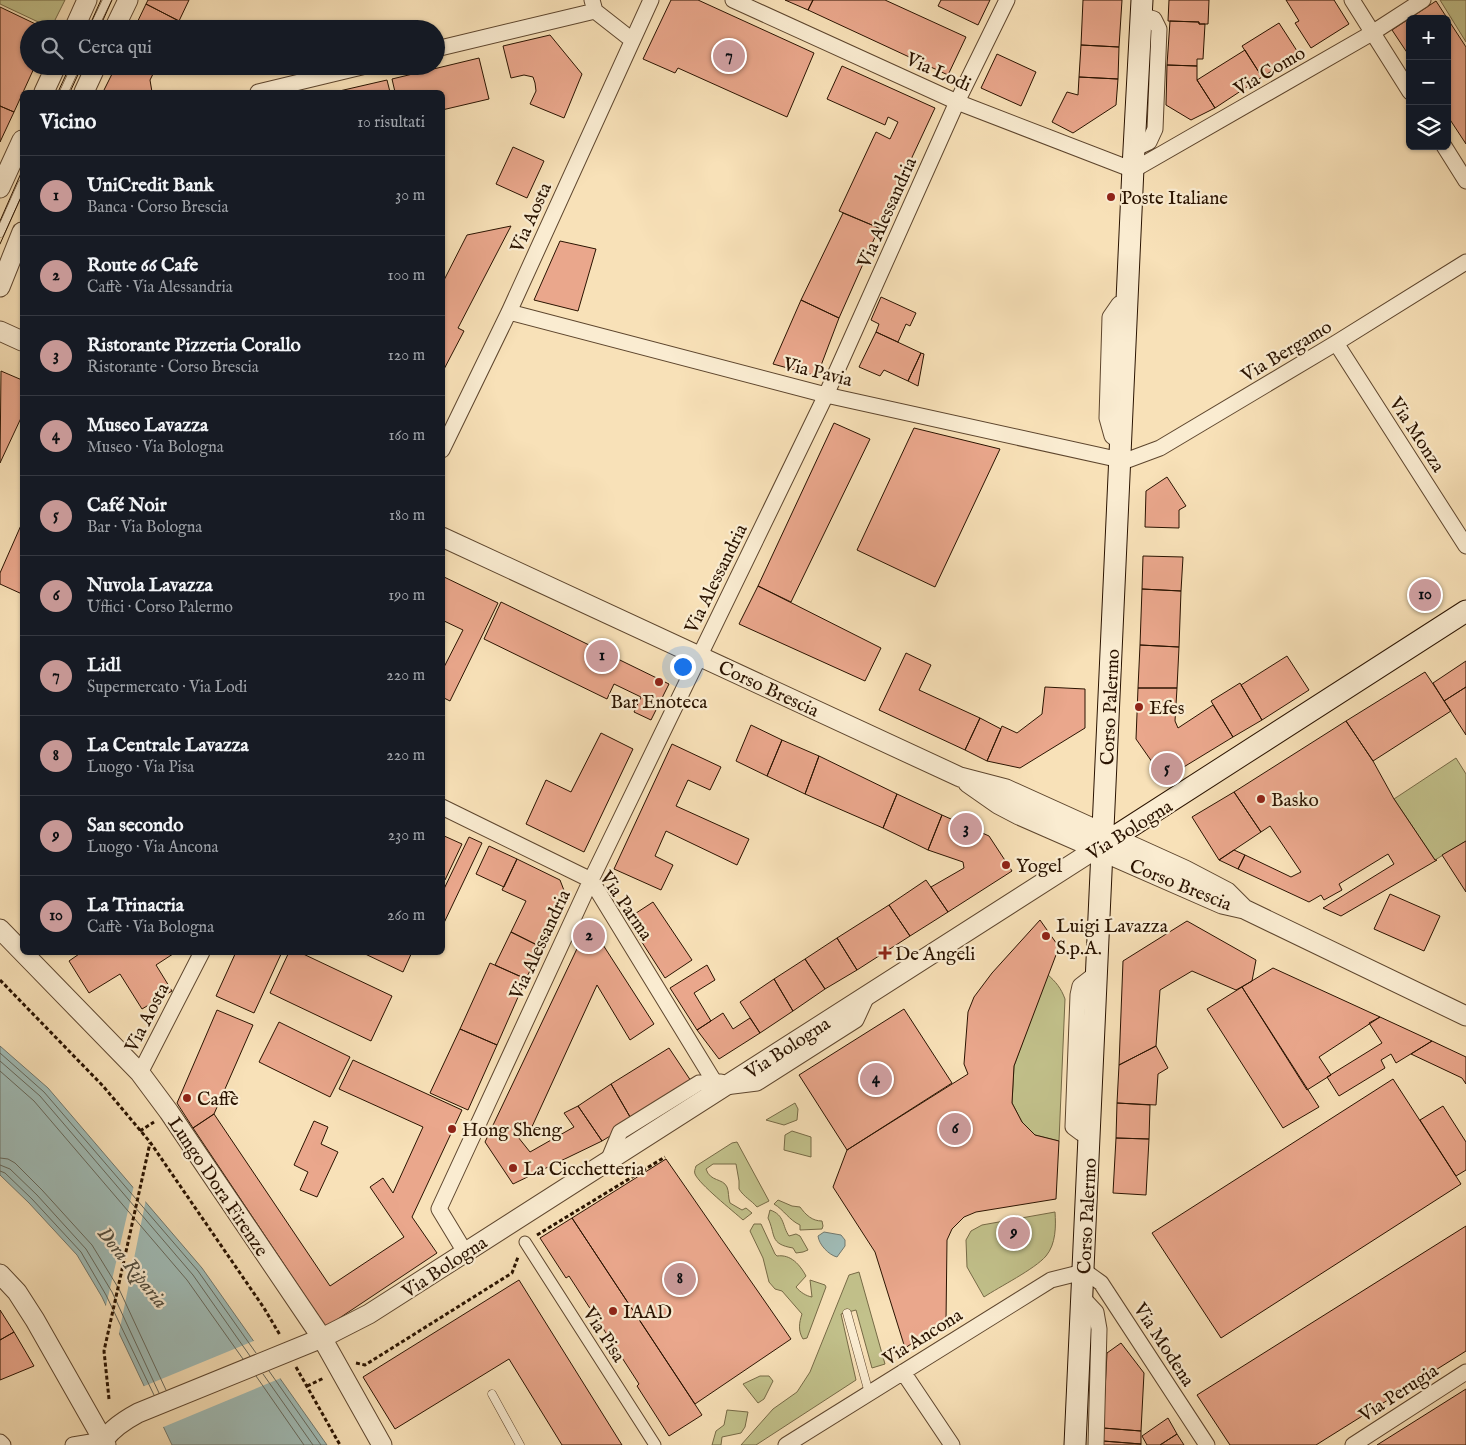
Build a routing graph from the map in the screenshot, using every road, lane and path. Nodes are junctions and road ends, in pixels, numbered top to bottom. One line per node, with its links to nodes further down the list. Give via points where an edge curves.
1 (87, 0): 11 (street)
2 (106, 0): 12 (lane)
3 (128, 0): 13 (street)
4 (651, 0): 15 (street, Via Aosta)
5 (733, 0): 26 (street, Via Lodi)
6 (1007, 0): 26 (street, Via Alessandria)
7 (1352, 0): 14 (street)
8 (1423, 0): 14 (street, Via Como)
9 (593, 5): 15 (street); 16 (street)
10 (1142, 8): 29 (main road, Corso Palermo)
11 (78, 20)
12 (97, 20)
13 (118, 20)
14 (1372, 33): 21 (street); 29 (street, Via Como, via 1137,168)
15 (632, 40): 37 (street, Via Aosta)
16 (445, 46)
17 (52, 75): 22 (street)
18 (72, 75): 23 (lane)
19 (92, 75): 24 (street)
20 (329, 75): 25 (street)
21 (1406, 86)
22 (45, 90)
23 (65, 90)
24 (85, 90)
25 (266, 90)
26 (957, 102): 29 (street, Via Lodi, via 1128,168); 41 (street, Via Alessandria)
27 (20, 144): 31 (street)
28 (1447, 150): 30 (street)
29 (1133, 158): 43 (main road, Corso Palermo)
30 (1466, 181)
31 (0, 188)
32 (20, 188): 33 (lane)
33 (0, 233)
34 (20, 237): 36 (street)
35 (1466, 262): 40 (street, Via Bergamo)
36 (0, 287)
37 (509, 312): 41 (street, Via Pavia); 42 (street, Via Aosta)
38 (0, 331): 39 (street)
39 (20, 340)
40 (1336, 343): 43 (street, Via Bergamo, via 1160,448 1125,461); 45 (street, Via Monza)
41 (826, 395): 43 (street, Via Pavia); 47 (street, Via Alessandria)
42 (445, 444)
43 (1121, 452): 49 (main road, Corso Palermo)
44 (445, 538): 47 (street, Corso Brescia)
45 (1466, 546)
46 (1466, 611): 49 (main road, Via Bologna)
47 (699, 655): 49 (street, Corso Brescia, via 960,776 1006,789); 50 (street, Via Alessandria)
48 (445, 808): 50 (street, Via Parma)
49 (1104, 843): 56 (street, Corso Brescia, via 1194,874 1226,892 1244,909); 58 (street, Via Bologna); 63 (main road, Corso Palermo)
50 (591, 880): 58 (street, Via Parma); 62 (street, Via Alessandria, via 439,1209)
51 (0, 929): 52 (street, Lungo Dora Firenze)
52 (20, 950)
53 (25, 955): 57 (street, Lungo Dora Firenze)
54 (200, 955): 57 (street, Via Aosta)
55 (0, 980): 59 (path, via 103,1086)
56 (1465, 1015)
57 (140, 1073): 68 (street, Lungo Dora Firenze)
58 (723, 1085): 62 (street, Via Bologna)
59 (150, 1142): 67 (path); 77 (path, via 104,1351)
60 (665, 1157): 61 (path)
61 (525, 1242): 69 (path, via 512,1273); 85 (street, Via Pisa)
62 (465, 1252): 68 (street, Via Bologna, via 369,1314)
63 (1083, 1272): 65 (main road, Corso Palermo); 71 (street, Via Ancona, via 1051,1280); 90 (street, Via Modena, via 1101,1283)
64 (0, 1274): 79 (street, via 17,1292 35,1320)
65 (1082, 1298): 88 (main road, Corso Palermo); 89 (street, Corso Palermo, via 1096,1312 1099,1329)
66 (847, 1313): 75 (lane)
67 (279, 1333)
68 (322, 1338): 79 (street, Via Bologna, via 125,1420); 83 (street, Lungo Dora Firenze)
69 (365, 1365)
70 (296, 1366): 74 (path)
71 (903, 1372): 75 (street, Via Ancona); 87 (street)
72 (1466, 1372): 91 (street, Via Perugia)
73 (328, 1376): 74 (path)
74 (307, 1386): 82 (path)
75 (869, 1393): 86 (street, Via Ancona)
76 (492, 1394): 84 (lane)
77 (109, 1399)
78 (0, 1442): 80 (street)
79 (103, 1443): 81 (street)
80 (3, 1445)
81 (73, 1445)
82 (340, 1445)
83 (382, 1445)
84 (520, 1445)
85 (655, 1445)
86 (786, 1445)
87 (952, 1445)
88 (1075, 1445)
89 (1096, 1445)
90 (1207, 1445)
91 (1353, 1445)

